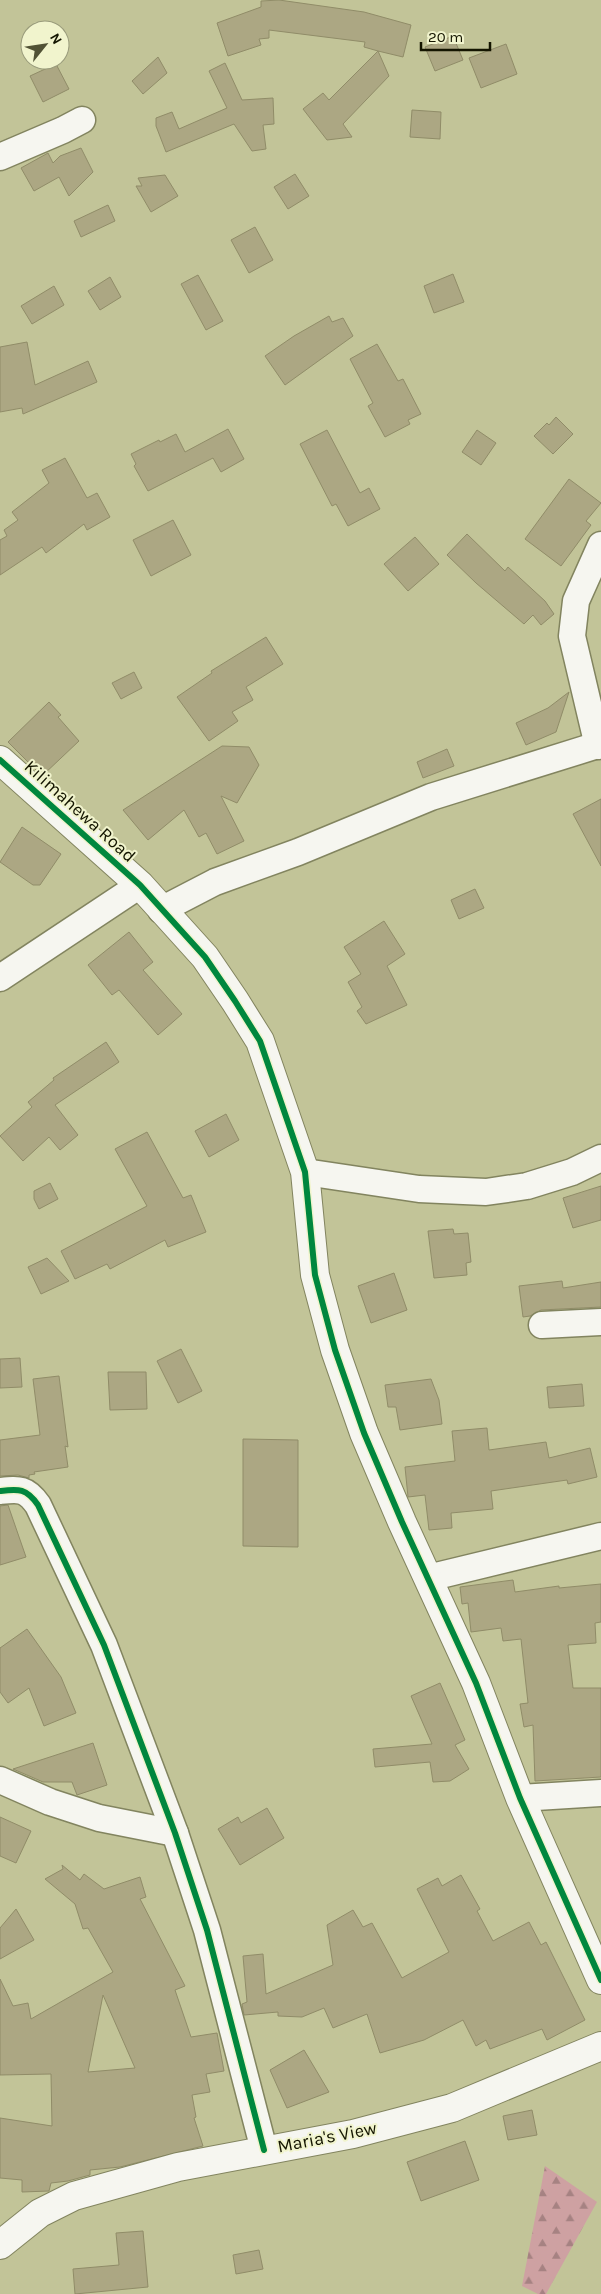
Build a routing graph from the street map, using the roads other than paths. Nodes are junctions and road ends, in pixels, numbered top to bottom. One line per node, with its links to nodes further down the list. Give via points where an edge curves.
1 (82, 120): 2 (street)
2 (0, 157)
3 (601, 545): 4 (street, via 576,601 572,636)
4 (600, 745): 7 (street, via 431,797 215,882)
5 (0, 760): 6 (street, Kilimahewa Road)
6 (140, 885): 7 (street, Kilimahewa Road); 8 (street)
7 (161, 910): 10 (street, Kilimahewa Road, via 205,957 260,1041)
8 (0, 978)
9 (601, 1158): 10 (street, via 572,1172 527,1186 486,1192 419,1189)
10 (305, 1172): 15 (street, Kilimahewa Road, via 315,1275 336,1350 364,1433)
11 (601, 1322): 12 (street)
12 (542, 1325)
13 (0, 1490): 19 (street, via 18,1489 30,1494 38,1505 104,1645)
14 (601, 1536): 15 (street)
15 (428, 1578): 18 (street, Kilimahewa Road, via 476,1683)
16 (0, 1780): 19 (street, via 50,1802 99,1818)
17 (601, 1794): 18 (street)
18 (520, 1798): 20 (street, Kilimahewa Road)
19 (175, 1833): 22 (street, via 207,1930)
20 (601, 1980)
21 (601, 2046): 22 (street, Maria's View, via 452,2108 354,2134)
22 (264, 2150): 23 (street, Maria's View, via 178,2167 74,2196 40,2213)
23 (0, 2245)

